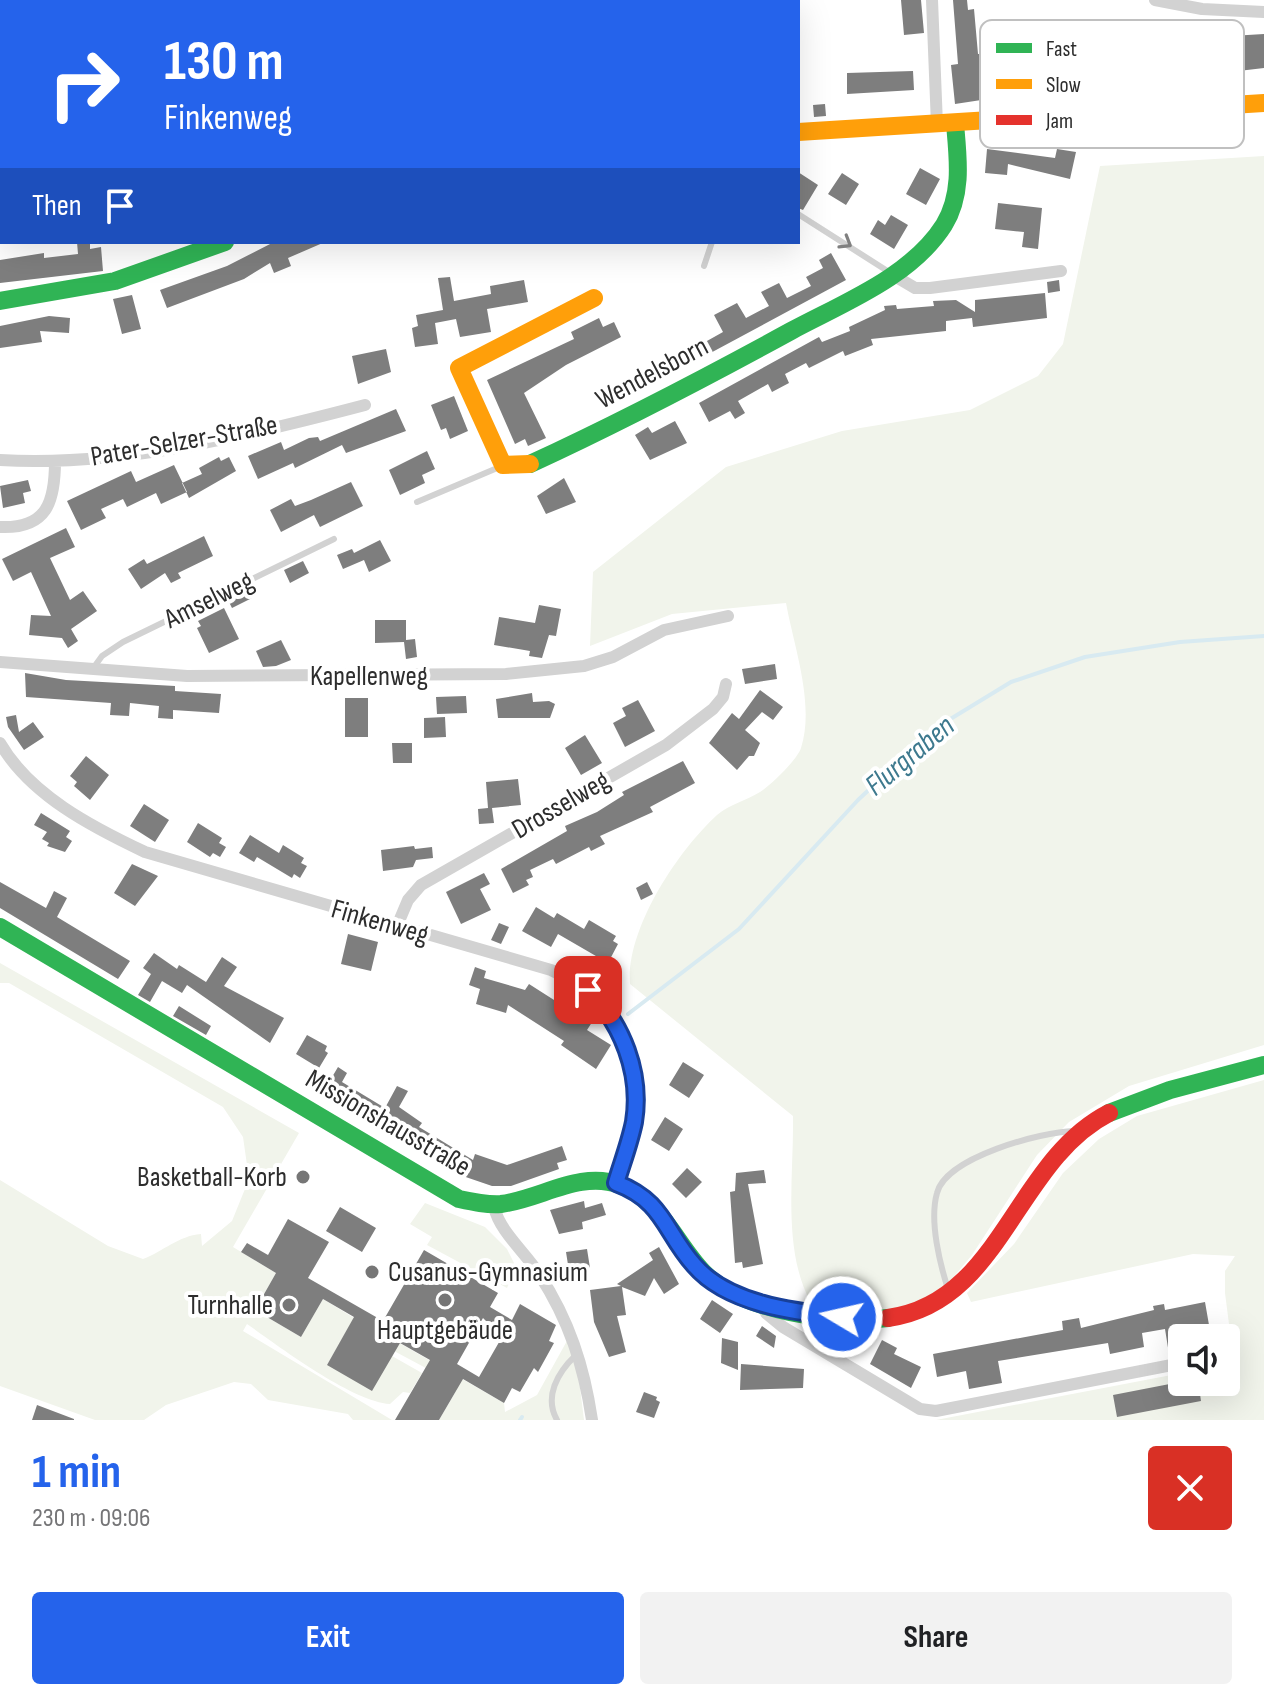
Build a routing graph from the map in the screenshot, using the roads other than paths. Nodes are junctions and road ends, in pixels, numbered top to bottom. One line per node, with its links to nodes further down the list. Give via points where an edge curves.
1 (932, 0): 7 (street)
2 (1155, 0): 3 (street)
3 (1264, 12)
4 (1264, 103): 5 (street)
5 (1244, 104)
6 (980, 122): 7 (street)
7 (946, 124): 8 (street); 14 (street, Wendelsborn, via 959,168 953,210 925,250)
8 (800, 132)
9 (800, 215): 14 (lane, one-way to 14)
10 (220, 244): 16 (street, via 116,283)
11 (711, 244): 12 (lane)
12 (704, 266)
13 (1061, 271): 14 (street, via 930,288 915,288)
14 (893, 275): 20 (street, Wendelsborn, via 645,411 524,467)
15 (594, 298): 20 (street, via 459,368)
16 (0, 301)
17 (365, 405): 19 (street, Pater-Selzer-Straße, via 179,447)
18 (0, 460): 19 (street, Pater-Selzer-Straße)
19 (55, 461): 22 (street, via 52,499 44,512 24,526)
20 (503, 465): 21 (lane)
21 (417, 502)
22 (0, 527)
23 (334, 539): 26 (lane, Amselweg, via 123,642)
24 (728, 616): 26 (street, Kapellenweg, via 664,630 584,666 547,671 308,677)
25 (0, 662): 26 (street, Kapellenweg)
26 (92, 670)
27 (726, 684): 29 (street, Drosselweg, via 713,709 666,745 421,885)
28 (0, 743): 29 (street, Finkenweg, via 54,799 145,852)
29 (397, 926): 33 (street, Finkenweg, via 551,970 588,990 605,1007 621,1032 635,1092 634,1121)
30 (0, 927): 34 (street, Missionshausstraße, via 459,1199)
31 (1264, 1065): 32 (street, via 1127,1105)
32 (1082, 1131): 35 (street, via 1054,1157); 35 (lane, via 1004,1147 949,1174 937,1192 936,1224)
33 (616, 1183): 34 (street, Missionshausstraße, via 587,1182); 36 (street, via 659,1210 706,1277)
34 (494, 1207): 37 (street, via 500,1224 547,1288)
35 (950, 1295): 36 (street, via 896,1317 859,1319)
36 (762, 1302): 38 (street, via 766,1313 783,1327 920,1409 936,1411)
37 (579, 1353): 39 (lane, via 552,1390 550,1408); 40 (street)
38 (1168, 1366)
39 (557, 1420)
40 (592, 1420)

